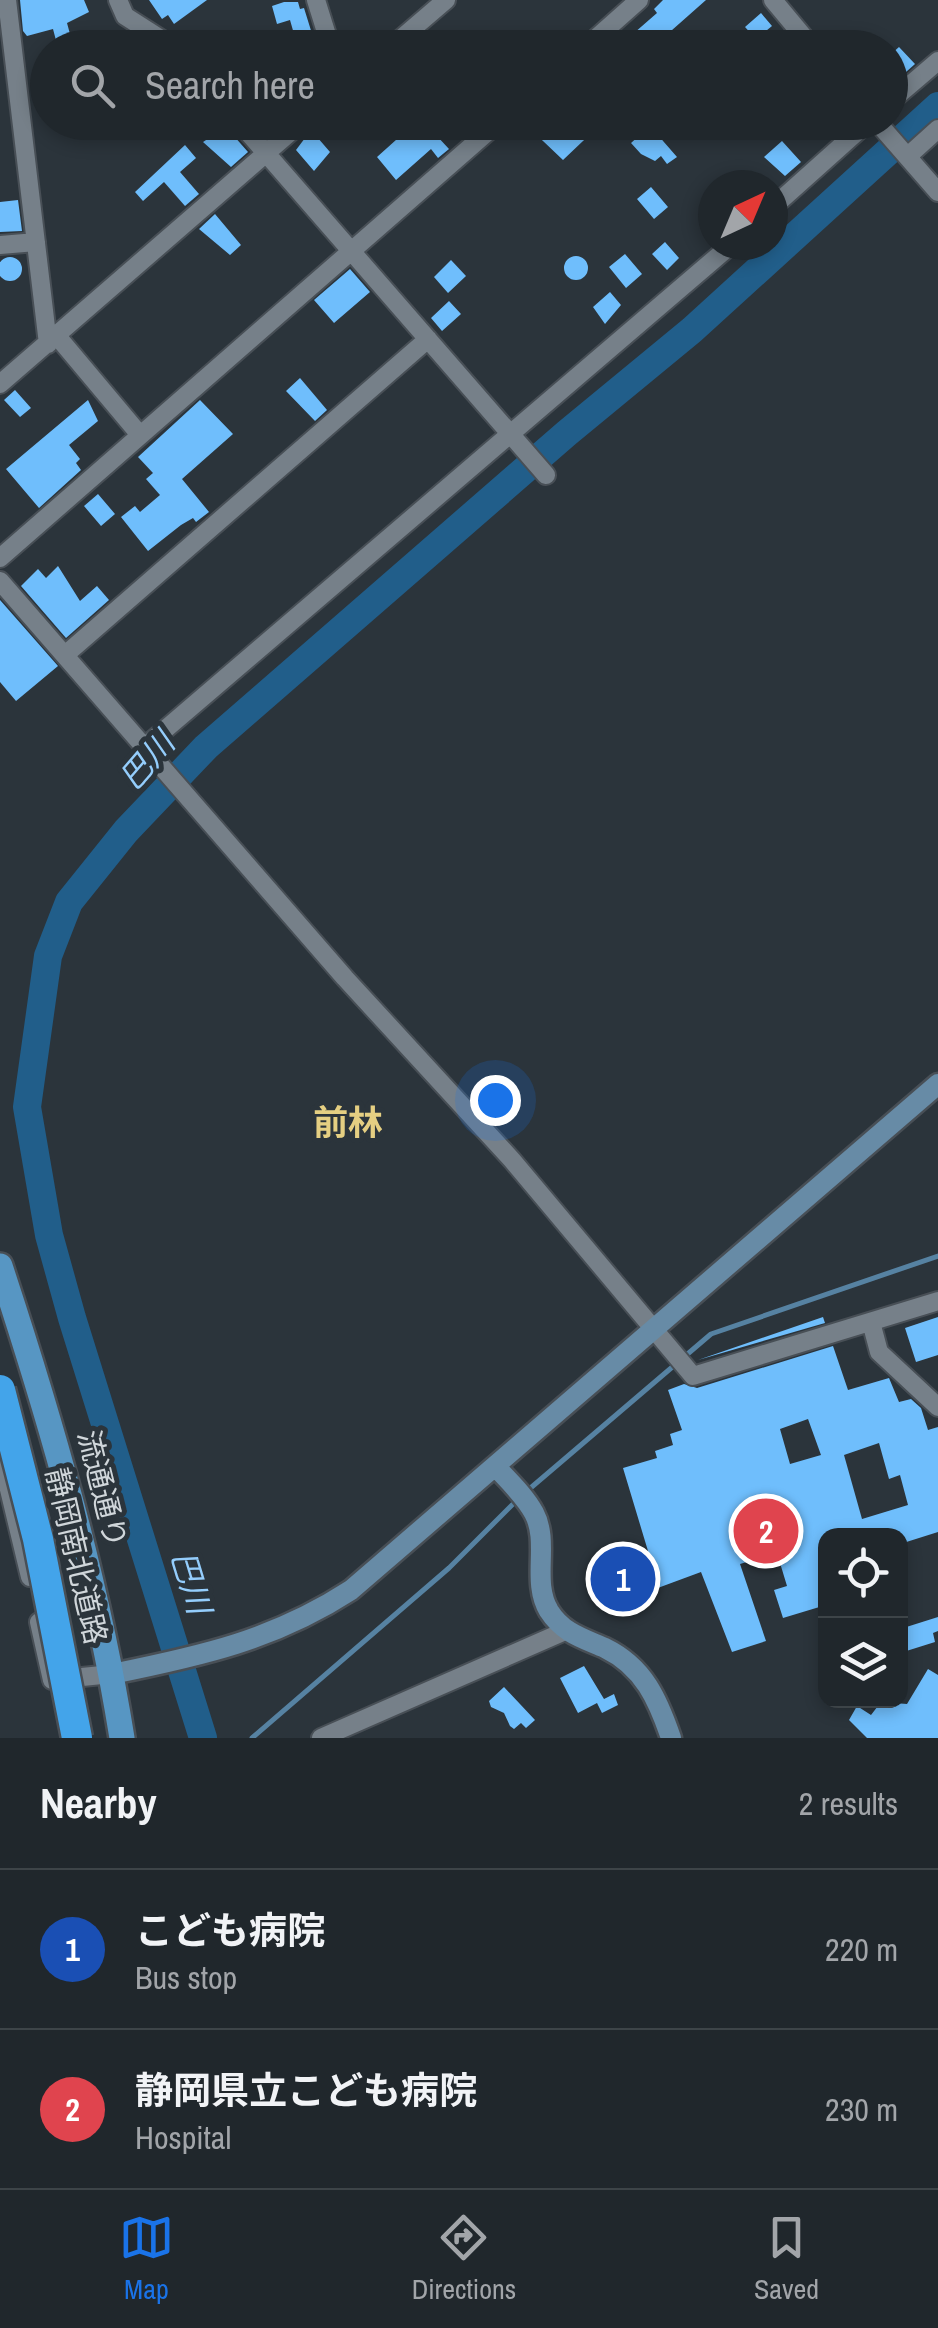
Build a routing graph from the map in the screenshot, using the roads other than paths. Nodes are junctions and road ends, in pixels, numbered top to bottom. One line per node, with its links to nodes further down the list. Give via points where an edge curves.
1 (7, 0): 24 (street)
2 (118, 0): 7 (street, via 124,16)
3 (316, 0): 8 (street)
4 (446, 0): 9 (street)
5 (639, 0): 10 (street)
6 (773, 0): 11 (street)
7 (146, 30)
8 (325, 30)
9 (411, 30)
10 (605, 30)
11 (798, 30)
12 (938, 61): 13 (street)
13 (908, 87)
14 (938, 130): 21 (street)
15 (254, 140): 20 (street)
16 (281, 140): 20 (street)
17 (480, 140): 26 (street)
18 (848, 140): 23 (street)
19 (893, 140): 21 (street)
20 (265, 154): 26 (street); 29 (street)
21 (908, 156): 22 (street)
22 (938, 192)
23 (788, 194)
24 (36, 242): 25 (street); 29 (street)
25 (0, 245)
26 (352, 252): 28 (street); 32 (street)
27 (714, 260): 31 (street)
28 (428, 339): 31 (street); 36 (street)
29 (52, 340): 30 (street); 32 (street)
30 (0, 384)
31 (511, 434): 33 (street); 37 (street)
32 (140, 435): 34 (street)
33 (546, 475)
34 (0, 558)
35 (0, 581): 36 (street)
36 (65, 655): 37 (street)
37 (147, 745): 42 (street, via 345,978 512,1160)
38 (938, 1084): 42 (street)
39 (1, 1274): 46 (main road, 流通通り)
40 (938, 1301): 41 (street)
41 (871, 1322): 42 (street, via 693,1376); 44 (street, via 879,1352)
42 (650, 1330): 48 (street)
43 (0, 1390): 52 (highway, 静岡南北道路, bridge)
44 (938, 1407)
45 (0, 1421): 51 (highway, 静岡南北道路)
46 (60, 1450): 47 (street); 50 (main road, 流通通り)
47 (1, 1456): 50 (street, via 52,1680)
48 (494, 1466): 49 (street, via 534,1512 540,1587); 50 (street, via 352,1590 306,1620 209,1654)
49 (565, 1631): 55 (street); 56 (street, via 634,1668 651,1687)
50 (124, 1671): 53 (main road); 54 (main road)
51 (68, 1738)
52 (78, 1738)
53 (112, 1738)
54 (122, 1738)
55 (321, 1738)
56 (671, 1738)

